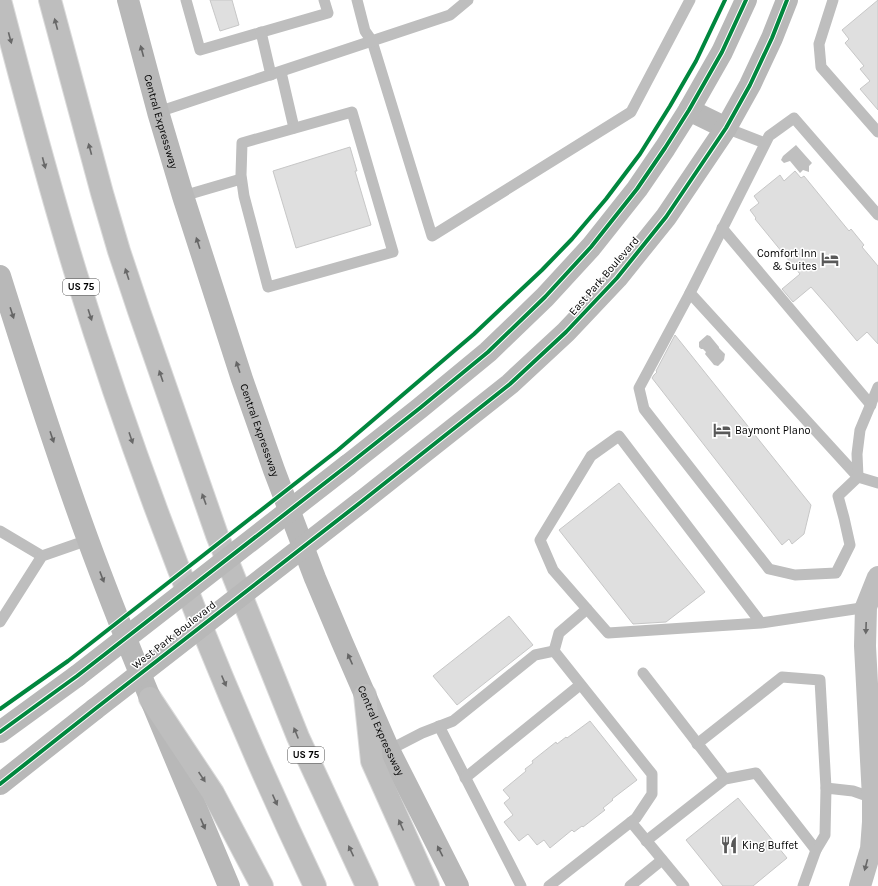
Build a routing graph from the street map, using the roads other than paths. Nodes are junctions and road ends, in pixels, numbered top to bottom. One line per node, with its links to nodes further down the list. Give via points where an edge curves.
1 (0, 0): 60 (main road, US 75, one-way to 60, via 58,212 137,454 211,652)
2 (50, 0): 61 (main road, US 75, one-way to 2, via 298,737 212,521 119,251)
3 (128, 0): 16 (main road, Central Expressway, one-way to 3)
4 (186, 0): 12 (lane, via 200,50)
5 (324, 0): 12 (lane, via 328,13)
6 (357, 0): 13 (lane, via 366,31)
7 (468, 0): 13 (lane, via 450,15)
8 (690, 0): 13 (lane, via 631,112 432,236)
9 (746, 0): 15 (main road, via 722,52)
10 (787, 0): 18 (main road, East Park Boulevard, via 750,85)
11 (833, 0): 19 (lane, via 819,44 821,67)
12 (262, 32): 14 (lane)
13 (372, 41): 14 (lane)
14 (276, 73): 16 (lane); 17 (lane)
15 (689, 110): 18 (main road); 46 (main road, bridge, via 637,189 591,247 545,297 488,352 348,465)
16 (158, 112): 22 (main road, Central Expressway)
17 (294, 128): 21 (lane, via 242,143); 21 (lane, via 352,112 393,252 268,287)
18 (726, 128): 20 (lane); 31 (main road, East Park Boulevard, via 666,217 617,278 566,332 510,384)
19 (878, 132)
20 (765, 143): 23 (lane, via 769,136 794,118); 24 (lane)
21 (241, 179): 22 (lane)
22 (182, 196): 43 (main road, Central Expressway, one-way to 22, via 315,578 274,470)
23 (878, 215)
24 (722, 228): 26 (lane); 28 (lane)
25 (0, 276): 33 (main road, one-way to 33)
26 (690, 293): 29 (lane); 29 (lane, via 639,388 644,409 769,569 795,575 836,573 850,545 838,496)
27 (878, 387): 28 (lane)
28 (871, 405): 29 (lane, via 860,430)
29 (858, 476): 30 (lane)
30 (878, 483)
31 (361, 502): 51 (main road, West Park Boulevard, bridge)
32 (0, 531): 34 (lane)
33 (88, 540): 34 (lane); 44 (main road, one-way to 44)
34 (42, 556): 38 (lane)
35 (878, 578): 36 (main road)
36 (872, 607): 39 (lane); 53 (main road, one-way to 53, via 865,646)
37 (587, 609): 39 (lane, via 608,633); 39 (lane, via 553,570 540,540 591,456 619,436); 40 (lane, via 559,633)
38 (0, 622)
39 (761, 623)
40 (554, 651): 42 (lane); 45 (lane, via 535,655 453,721)
41 (643, 674): 47 (lane)
42 (580, 684): 49 (lane); 54 (lane, via 652,774 652,794)
43 (365, 695): 48 (main road, Central Expressway); 62 (main road, one-way to 43, via 372,761)
44 (150, 698): 58 (main road, one-way to 58); 59 (main road, one-way to 59, via 213,793)
45 (438, 726): 48 (lane); 49 (lane)
46 (0, 732)
47 (697, 744): 50 (lane); 52 (lane, via 782,677 820,680)
48 (390, 750): 63 (main road, Central Expressway, one-way to 48)
49 (465, 778): 64 (lane)
50 (725, 779): 55 (lane); 56 (lane, via 756,773)
51 (0, 784)
52 (826, 788): 53 (lane, via 853,791); 56 (lane, via 825,835)
53 (874, 798): 69 (main road, one-way to 69, via 871,849)
54 (631, 822): 55 (lane); 65 (lane)
55 (646, 841): 57 (lane)
56 (816, 850): 68 (lane)
57 (662, 860): 66 (lane); 67 (lane)
58 (229, 886)
59 (262, 886)
60 (314, 886)
61 (367, 886)
62 (428, 886)
63 (458, 886)
64 (521, 886)
65 (549, 886)
66 (630, 886)
67 (684, 886)
68 (803, 886)
69 (860, 886)

